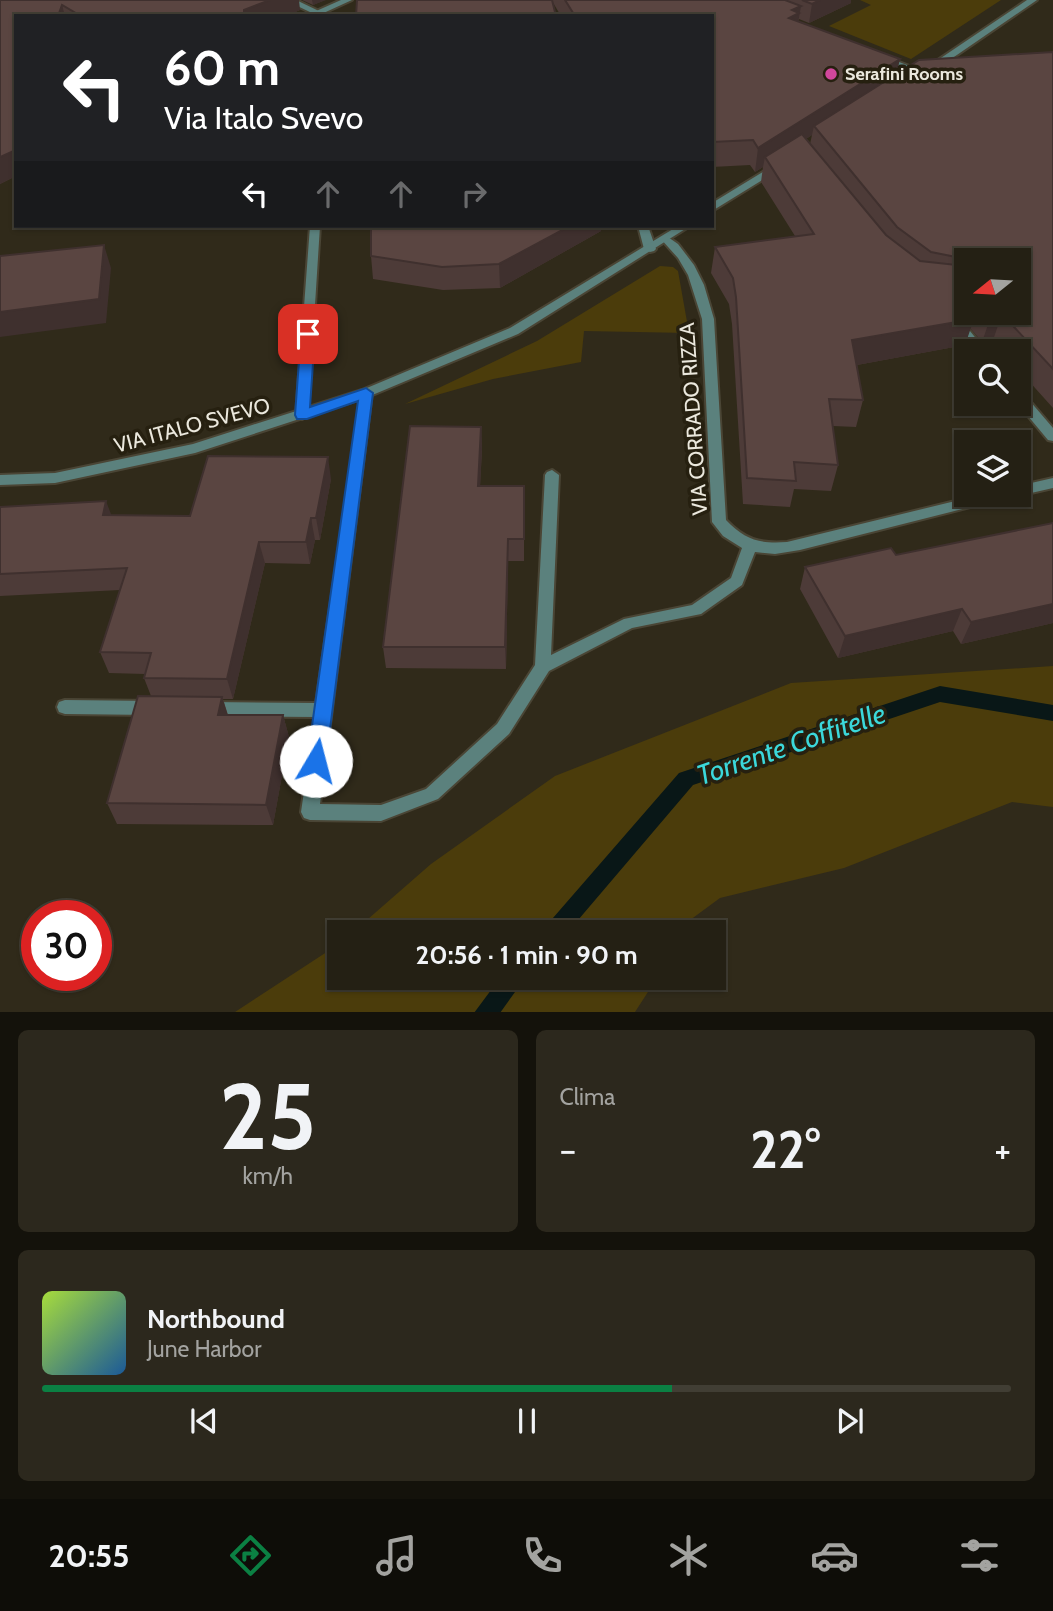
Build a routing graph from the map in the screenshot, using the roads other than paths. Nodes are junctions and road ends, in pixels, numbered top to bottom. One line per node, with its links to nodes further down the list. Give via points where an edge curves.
1 (289, 0): 4 (street)
2 (348, 0): 4 (street)
3 (1032, 0): 6 (street)
4 (313, 14)
5 (873, 54): 6 (street)
6 (922, 74): 7 (street)
7 (911, 81)
8 (789, 159): 9 (street)
9 (714, 207)
10 (315, 228): 17 (street)
11 (644, 228): 14 (street)
12 (682, 228): 13 (street, VIA ITALO SVEVO)
13 (665, 238): 14 (street, VIA ITALO SVEVO); 24 (street, VIA CORRADO RIZZA, via 692,267 708,318 719,522 736,541)
14 (650, 248): 15 (street, VIA ITALO SVEVO, via 514,331)
15 (366, 393): 17 (street, VIA ITALO SVEVO); 27 (street)
16 (1031, 411): 18 (street)
17 (302, 415): 20 (street, VIA ITALO SVEVO, via 195,448 55,478)
18 (1053, 437)
19 (552, 475): 25 (street)
20 (0, 480)
21 (1053, 483): 22 (street)
22 (1031, 488)
23 (954, 507): 24 (street, VIA CORRADO RIZZA, via 800,545 771,550)
24 (751, 545): 25 (street, via 737,581 696,610 629,623)
25 (543, 666): 27 (street, via 503,729 432,794 381,813 310,812)
26 (65, 708): 27 (street)
27 (323, 710)

